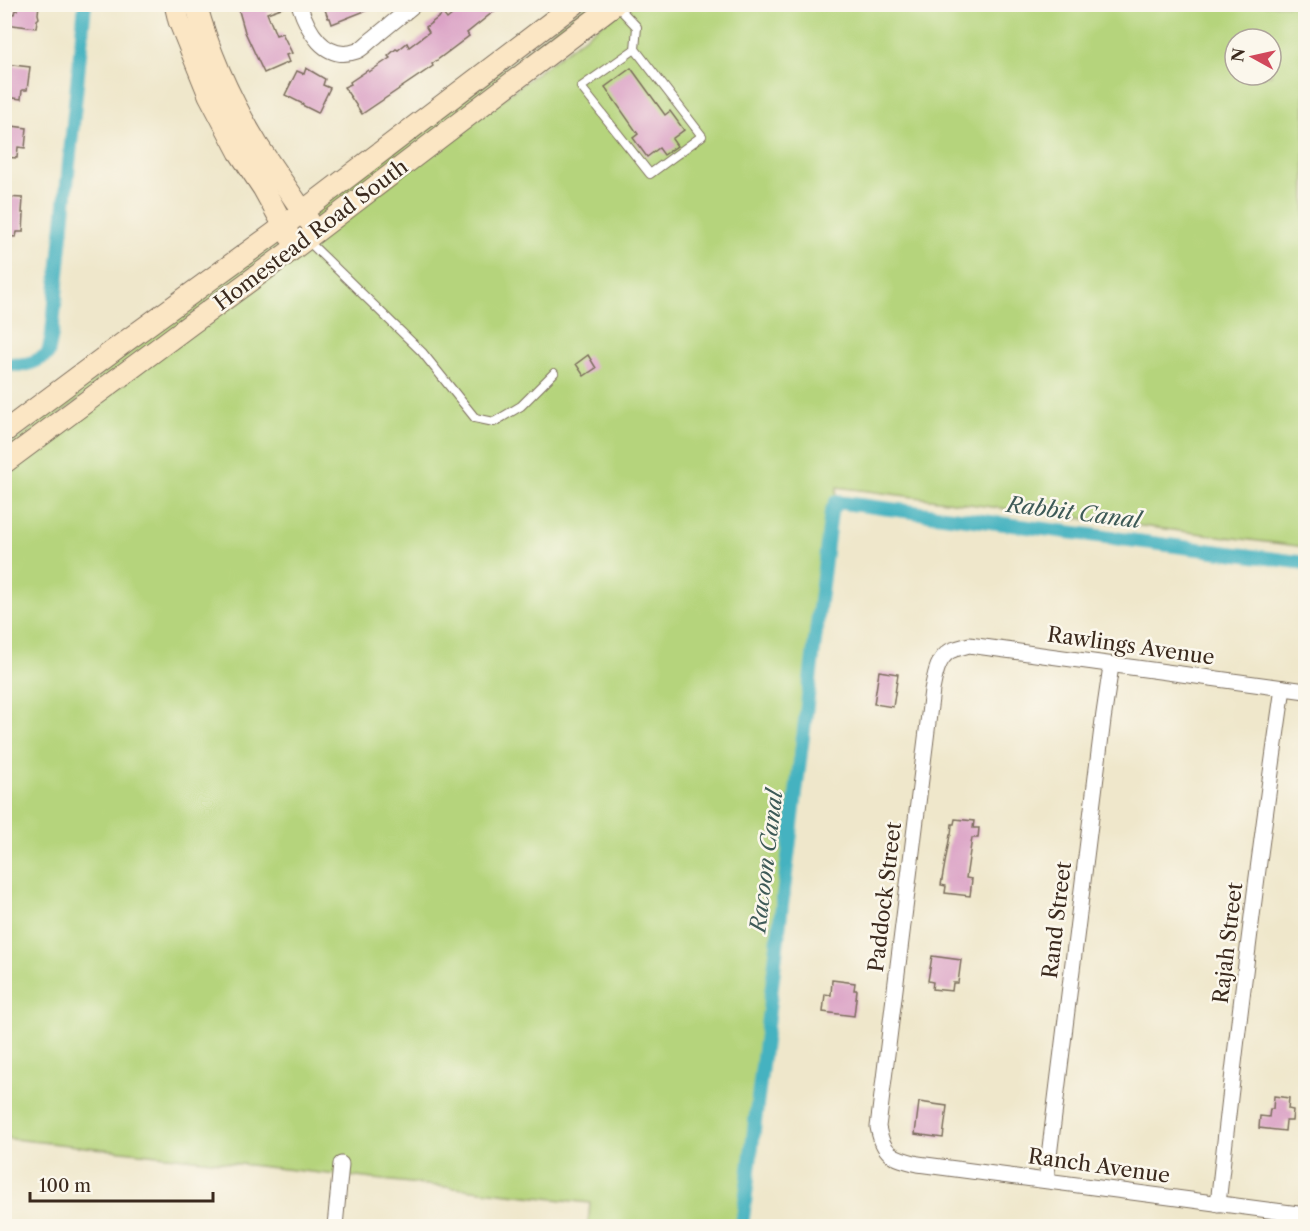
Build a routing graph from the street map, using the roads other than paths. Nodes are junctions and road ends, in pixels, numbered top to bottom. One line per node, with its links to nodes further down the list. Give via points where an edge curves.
1 (175, 4): 9 (main road, via 209,95)
2 (196, 4): 8 (main road, via 236,106)
3 (299, 4): 4 (street, via 313,37 342,54 358,51)
4 (415, 4)
5 (575, 4): 8 (main road, Homestead Road South)
6 (616, 4): 7 (lane, via 637,27); 10 (main road, Homestead Road South)
7 (635, 49): 7 (lane, via 702,136 650,174 581,87)
8 (302, 212): 9 (main road, Homestead Road South); 10 (main road)
9 (284, 225): 10 (main road); 12 (main road, Homestead Road South)
10 (306, 239): 11 (lane, via 422,352 475,418 494,422 521,406); 13 (main road, Homestead Road South)
11 (554, 373)
12 (4, 432)
13 (4, 463)
14 (951, 650): 15 (street, Rawlings Avenue, via 969,645); 18 (street, Paddock Street, via 941,659 936,673 916,819 878,1127 880,1141)
15 (1111, 666): 16 (street, Rawlings Avenue); 20 (street, Rand Street)
16 (1283, 688): 17 (street, Rawlings Avenue); 21 (street, Rajah Street)
17 (1305, 691)
18 (888, 1152): 20 (street, Ranch Avenue, via 918,1164)
19 (341, 1164): 23 (street)
20 (1046, 1180): 21 (street, Ranch Avenue)
21 (1218, 1204): 22 (street, Ranch Avenue)
22 (1305, 1215)
23 (335, 1227)

